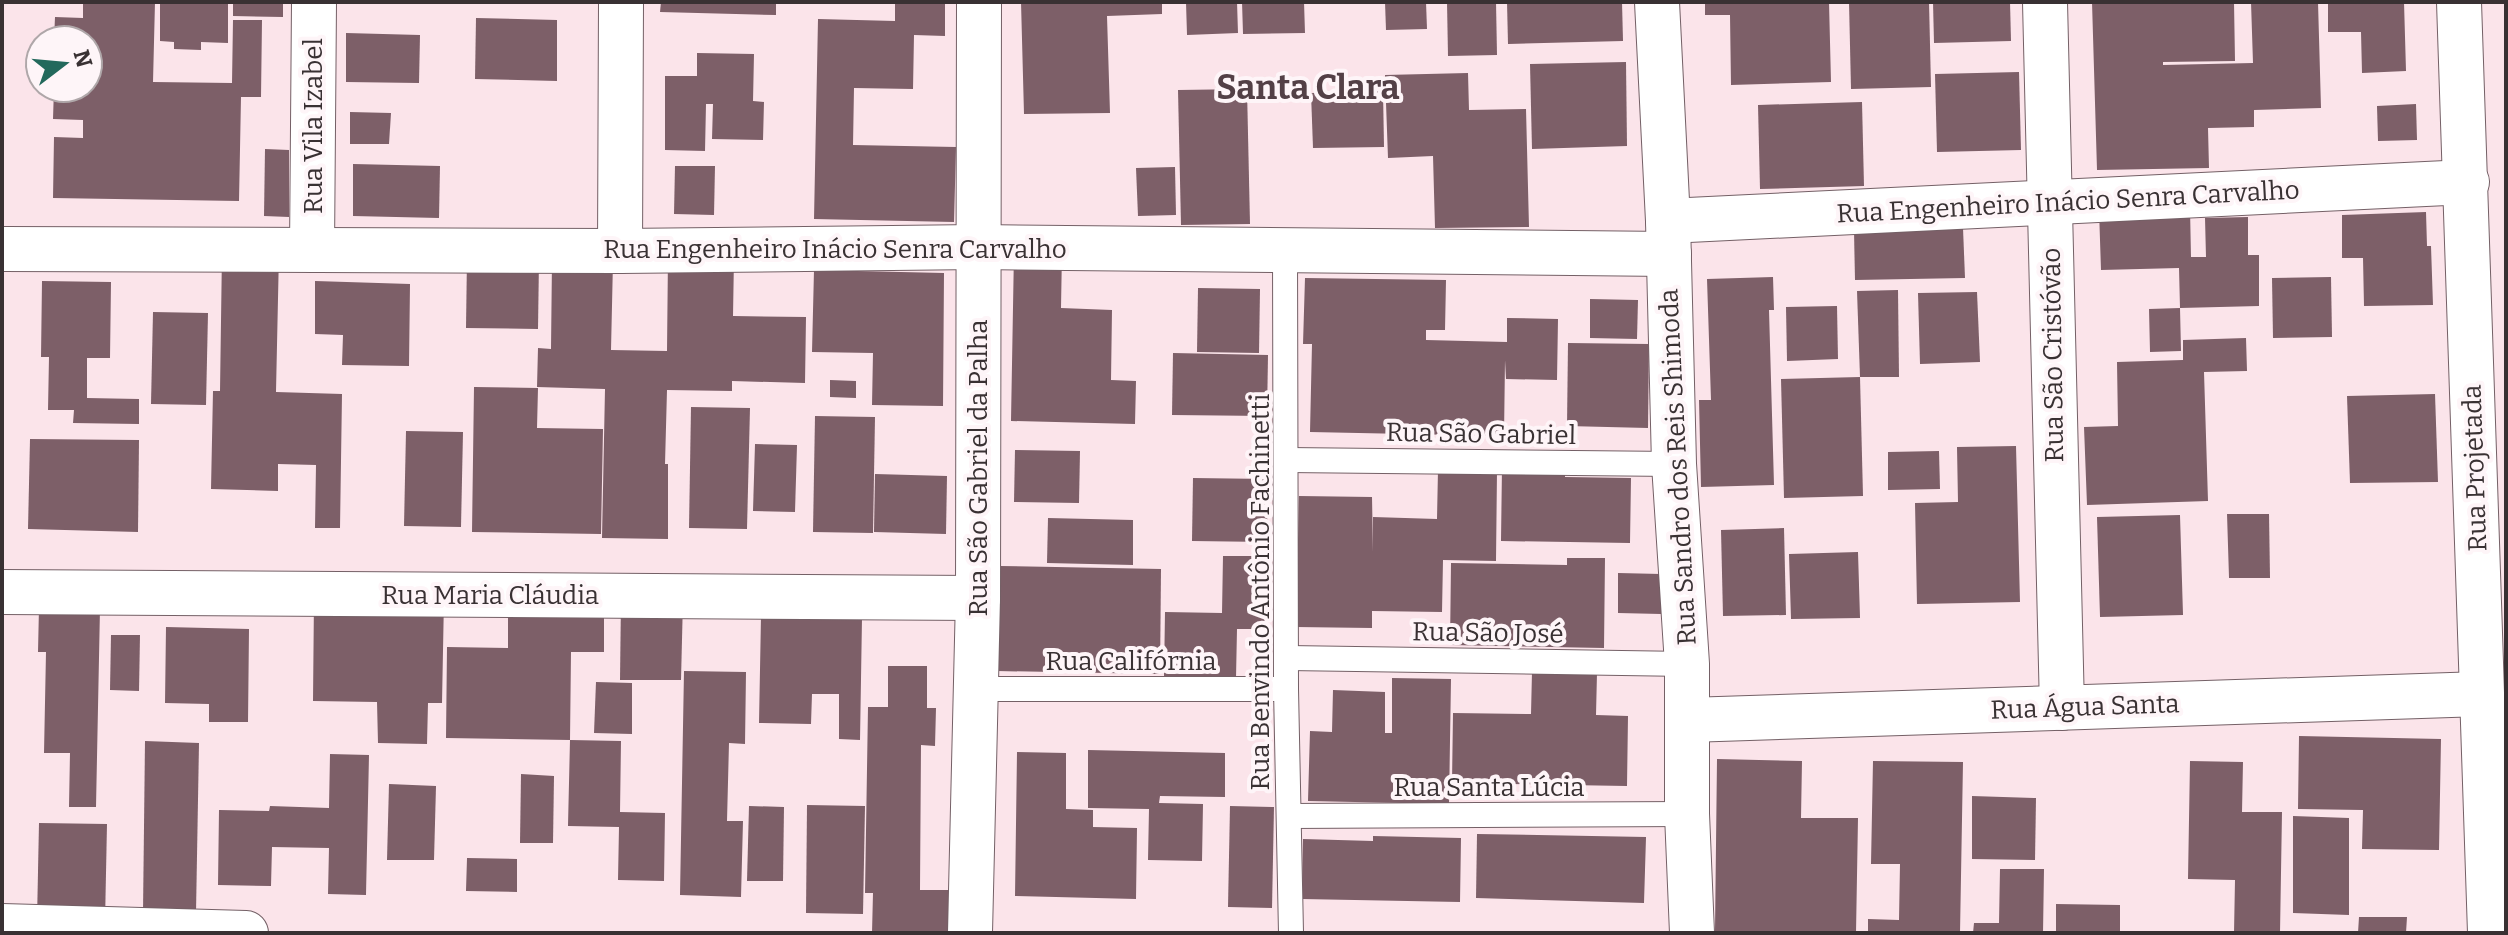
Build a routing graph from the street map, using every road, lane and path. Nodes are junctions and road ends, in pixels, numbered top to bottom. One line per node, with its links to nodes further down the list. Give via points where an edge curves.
1 (314, 2): 12 (street, Rua Vila Izabel)
2 (621, 2): 14 (street)
3 (979, 2): 10 (street, Rua São Gabriel da Palha)
4 (1657, 2): 9 (street, Rua Sandro dos Reis Shimoda)
5 (2045, 2): 8 (street, Rua São Cristóvão)
6 (2459, 2): 7 (street, Rua Projetada)
7 (2467, 182): 8 (street, Rua Engenheiro Inácio Senra Carvalho); 23 (street, Rua Projetada)
8 (2050, 202): 9 (street, Rua Engenheiro Inácio Senra Carvalho); 24 (street, Rua São Cristóvão)
9 (1668, 237): 13 (street, Rua Engenheiro Inácio Senra Carvalho); 16 (street, Rua Sandro dos Reis Shimoda)
10 (978, 247): 13 (street, Rua Engenheiro Inácio Senra Carvalho); 14 (street, Rua Engenheiro Inácio Senra Carvalho); 18 (street, Rua São Gabriel da Palha)
11 (2, 249): 12 (street, Rua Engenheiro Inácio Senra Carvalho)
12 (312, 250): 14 (street, Rua Engenheiro Inácio Senra Carvalho)
13 (1285, 250): 15 (lane, Rua Benvindo Antônio Fachinetti)
14 (620, 251)
15 (1287, 460): 16 (lane, Rua São Gabriel); 19 (lane, Rua Benvindo Antônio Fachinetti)
16 (1674, 464): 20 (street, Rua Sandro dos Reis Shimoda)
17 (2, 592): 18 (street, Rua Maria Cláudia)
18 (978, 598): 21 (street, Rua São Gabriel da Palha)
19 (1288, 658): 20 (lane, Rua São José); 22 (lane, Rua Benvindo Antônio Fachinetti)
20 (1687, 664): 25 (street, Rua Sandro dos Reis Shimoda)
21 (977, 689): 22 (lane, Rua Califórnia); 30 (street, Rua São Gabriel da Palha)
22 (1286, 689): 27 (lane, Rua Benvindo Antônio Fachinetti)
23 (2481, 694): 24 (street, Rua Água Santa); 33 (street, Rua Projetada)
24 (2062, 708): 25 (street, Rua Água Santa)
25 (1688, 720): 26 (street, Rua Sandro dos Reis Shimoda)
26 (1687, 814): 27 (lane, Rua Santa Lúcia); 32 (street, Rua Sandro dos Reis Shimoda)
27 (1290, 816): 31 (lane, Rua Benvindo Antônio Fachinetti)
28 (2, 926): 29 (street)
29 (246, 933)
30 (970, 933)
31 (1291, 933)
32 (1692, 933)
33 (2490, 933)

